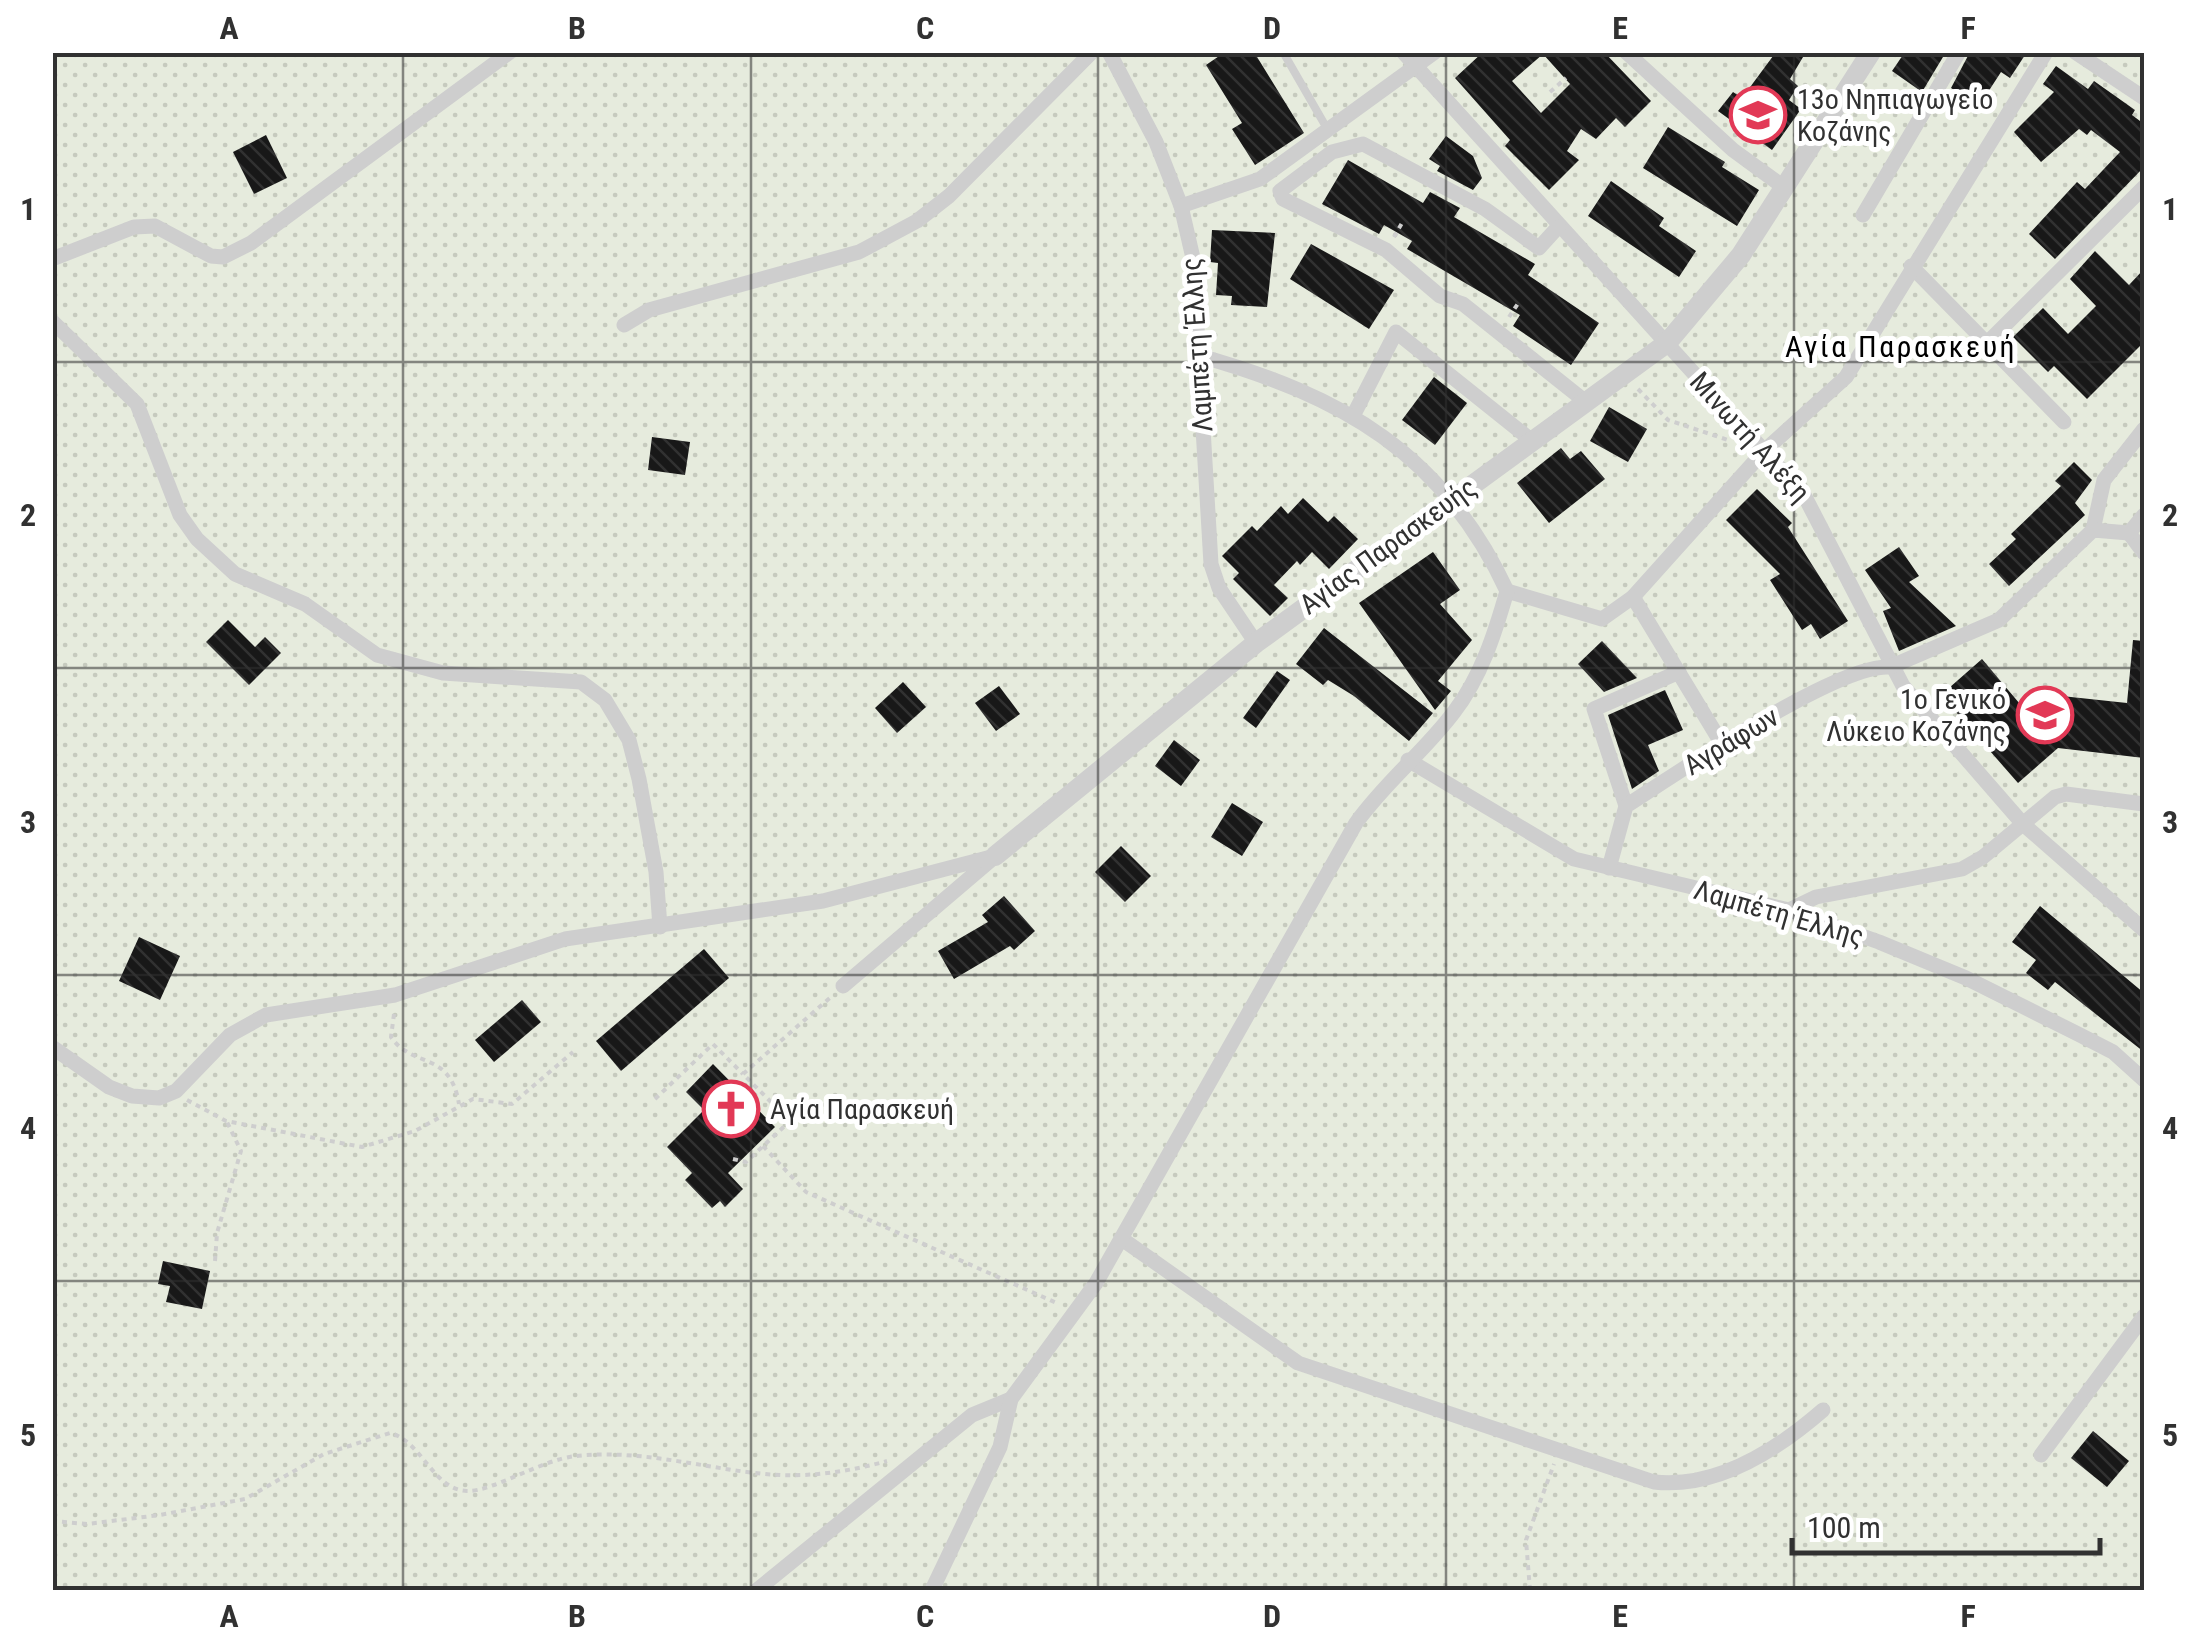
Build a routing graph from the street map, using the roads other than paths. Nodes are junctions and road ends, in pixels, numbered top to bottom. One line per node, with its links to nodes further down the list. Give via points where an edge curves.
1 (510, 52): 20 (street, via 251,243 222,257 155,226 118,232)
2 (1092, 52): 23 (street, via 917,221 858,252 649,310)
3 (1109, 52): 17 (street, Λαμπέτη Έλλης)
4 (1283, 52): 14 (lane)
5 (1403, 52): 12 (street, Μινωτή Αλέξη)
6 (1435, 52): 12 (street)
7 (1626, 52): 16 (street)
8 (1872, 52): 16 (street, Αγίας Παρασκευής)
9 (1959, 52): 18 (street)
10 (2046, 52): 21 (street)
11 (2075, 52): 13 (street)
12 (1415, 67): 14 (street); 19 (street, Μινωτή Αλέξη)
13 (2144, 98)
14 (1329, 132): 17 (street, via 1260,179)
15 (2144, 187): 25 (street)
16 (1785, 188): 24 (street, Αγίας Παρασκευής)
17 (1181, 206): 26 (street, Λαμπέτη Έλλης, via 1193,258)
18 (1862, 216)
19 (1558, 227): 24 (street, Μινωτή Αλέξη); 27 (street, via 1539,248 1485,209 1363,144 1332,152 1280,191 1386,250)
20 (52, 259)
21 (1911, 266): 25 (street); 32 (street, via 1846,377)
22 (52, 322): 51 (street, via 137,404 180,515 235,574 305,604 377,656 443,673 581,682 605,700 629,740 639,779)
23 (624, 325)
24 (1667, 343): 27 (street, Αγίας Παρασκευής); 32 (street, Μινωτή Αλέξη)
25 (1986, 344): 29 (street)
26 (1200, 356): 28 (street, via 1250,370); 40 (street, Λαμπέτη Έλλης, via 1211,564 1232,612)
27 (1586, 402): 31 (street, Αγίας Παρασκευής)
28 (1353, 416): 31 (street, via 1396,332); 33 (street, via 1402,448)
29 (2064, 422)
30 (2144, 429): 35 (street, via 2104,480)
31 (1532, 440): 33 (street, Αγίας Παρασκευής)
32 (1764, 452): 39 (street); 41 (street, Μινωτή Αλέξη, via 1817,512)
33 (1450, 502): 38 (street); 40 (street, Αγίας Παρασκευής)
34 (2144, 514): 36 (street)
35 (2092, 530): 36 (street); 41 (street, Αγράφων, via 1999,620)
36 (2129, 533): 37 (street)
37 (2144, 553)
38 (1507, 591): 39 (street, via 1602,619); 44 (street, via 1470,689)
39 (1634, 597): 42 (street)
40 (1256, 643): 48 (street, Αγίας Παρασκευής)
41 (1890, 667): 43 (street, Αγράφων, via 1858,674); 47 (street, Μινωτή Αλέξη)
42 (1679, 672): 43 (street); 46 (street, via 1594,709)
43 (1722, 744): 46 (street, Αγράφων)
44 (1408, 760): 49 (street, Λαμπέτη Έλλης, via 1574,859); 56 (street, via 1382,785 1334,856)
45 (2144, 804): 47 (street, via 2066,794)
46 (1626, 806): 49 (street)
47 (2023, 824): 50 (street, via 1962,868 1816,898); 52 (street, Μινωτή Αλέξη)
48 (995, 856): 51 (street, via 823,901); 53 (street, Αγίας Παρασκευής)
49 (1609, 868): 50 (street, Λαμπέτη Έλλης)
50 (1789, 910): 55 (street, Λαμπέτη Έλλης, via 1966,978 2113,1052)
51 (660, 927): 54 (street, via 566,939 395,995 266,1015 230,1035 176,1090 159,1098 110,1087)
52 (2144, 930)
53 (844, 986)
54 (52, 1047)
55 (2144, 1080)
56 (1122, 1238): 58 (street); 59 (street, via 1298,1362 1654,1482 1681,1485 1756,1457)
57 (2144, 1316): 60 (street)
58 (1012, 1399): 61 (street, via 972,1415); 62 (street, via 1000,1447)
59 (1824, 1410)
60 (2042, 1455)
61 (757, 1590)
62 (932, 1590)

